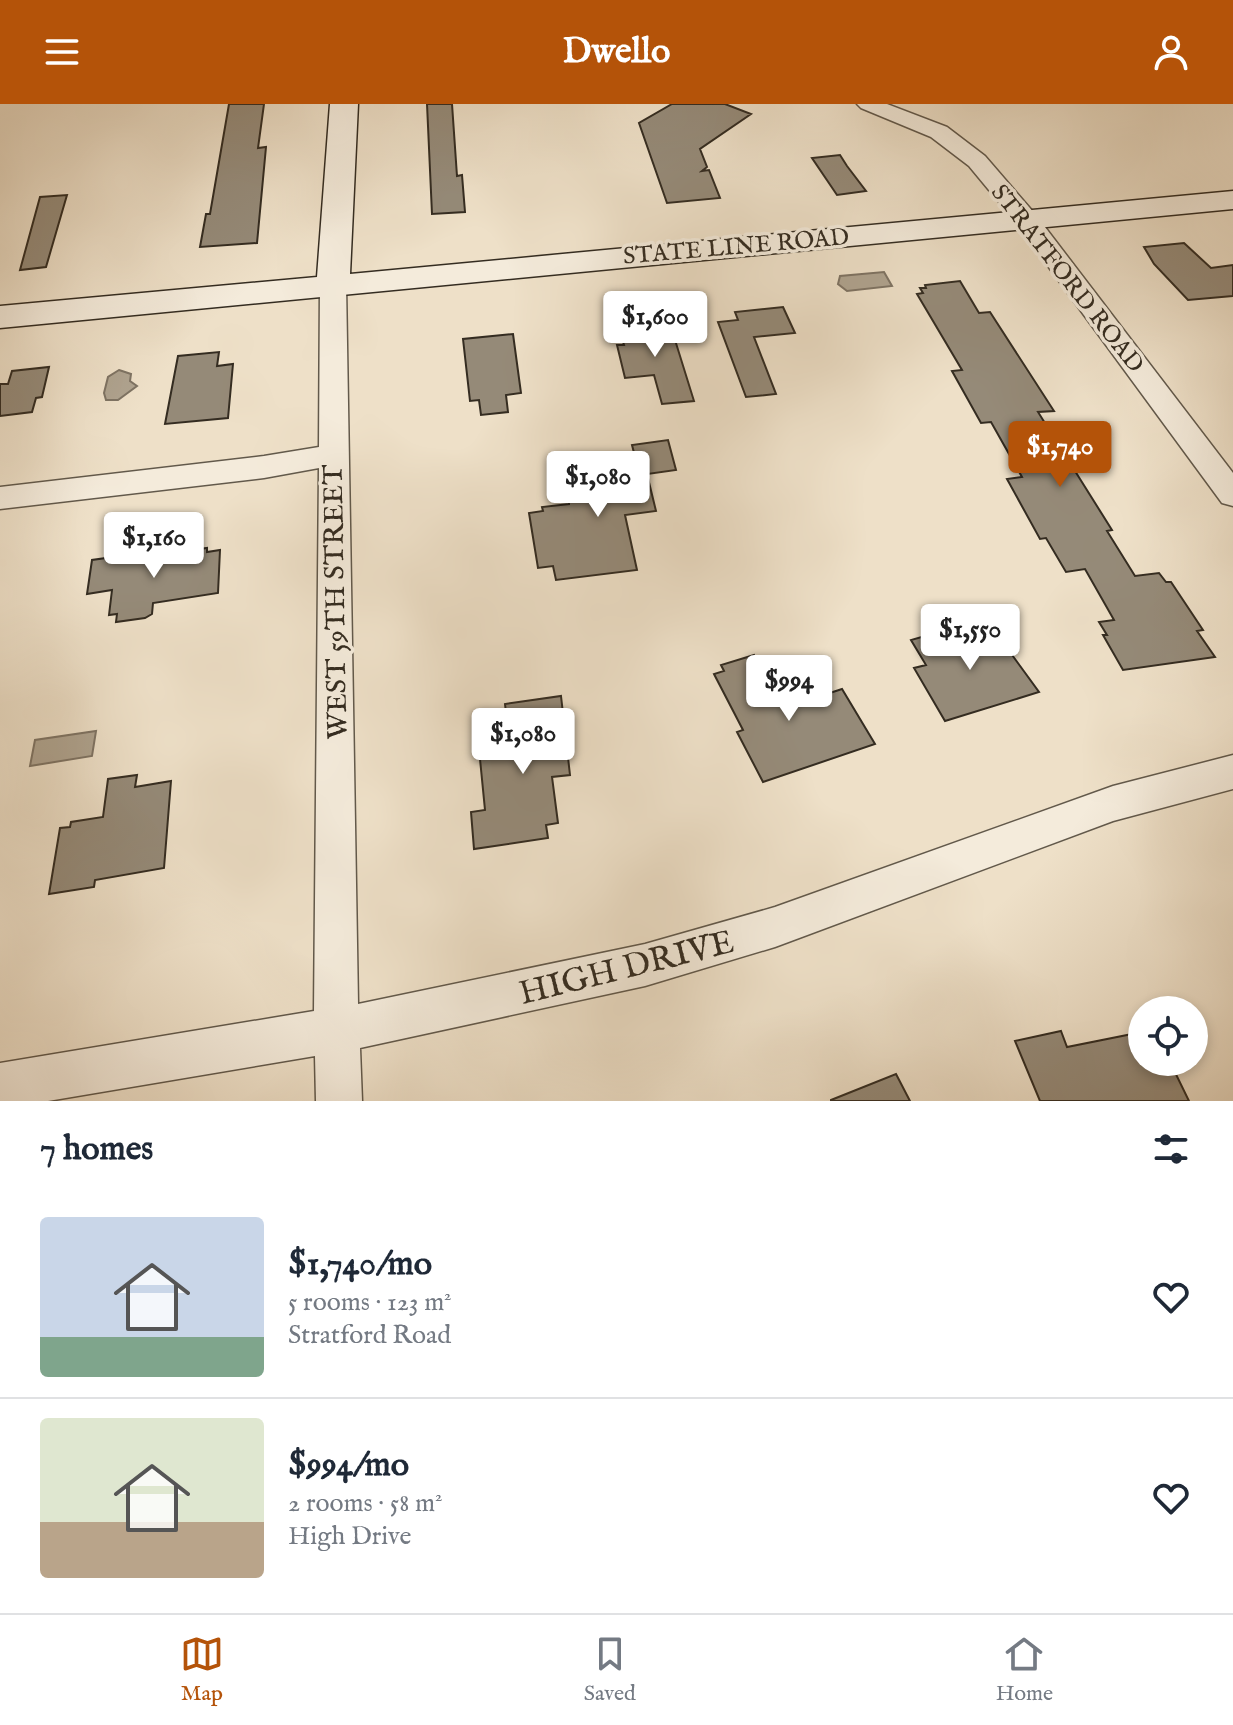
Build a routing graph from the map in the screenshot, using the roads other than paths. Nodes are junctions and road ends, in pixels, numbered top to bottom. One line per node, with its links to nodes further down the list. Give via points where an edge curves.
1 (344, 104): 5 (main road, WEST 59TH STREET)
2 (868, 104): 4 (street, STRATFORD ROAD, via 925,125 965,150)
3 (1233, 200): 4 (main road, STATE LINE ROAD)
4 (1026, 219): 5 (main road, STATE LINE ROAD); 8 (street, STRATFORD ROAD)
5 (333, 284): 6 (main road, STATE LINE ROAD); 7 (street, WEST 59TH STREET)
6 (0, 317)
7 (333, 455): 9 (street); 11 (street, WEST 59TH STREET)
8 (1233, 495)
9 (0, 498)
10 (1233, 772): 11 (street, HIGH DRIVE, via 1113,804 775,927 645,965 514,996)
11 (336, 1028): 12 (street, HIGH DRIVE); 13 (street, WEST 59TH STREET)
12 (0, 1086)
13 (339, 1101)

